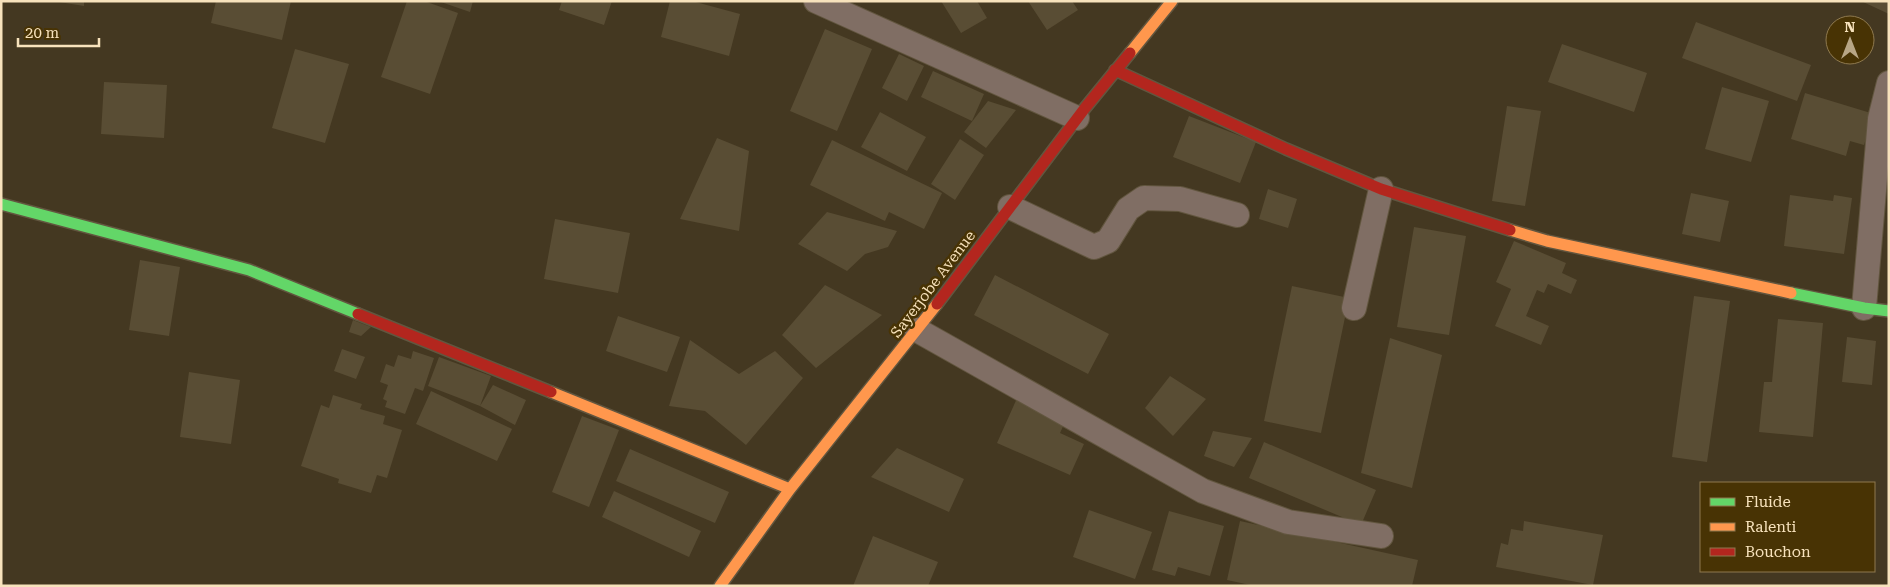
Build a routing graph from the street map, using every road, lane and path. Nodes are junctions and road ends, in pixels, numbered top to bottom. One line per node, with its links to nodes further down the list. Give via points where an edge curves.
1 (816, 1): 5 (street)
2 (1172, 1): 3 (street, Sayerjobe Avenue)
3 (1115, 70): 5 (street, Sayerjobe Avenue); 6 (street)
4 (1889, 83): 11 (street, via 1880,119)
5 (1077, 118): 8 (street, Sayerjobe Avenue)
6 (1381, 189): 10 (street); 11 (street, via 1547,241)
7 (1, 204): 14 (street, via 249,270)
8 (1010, 206): 9 (street, via 1094,247 1108,241 1128,209 1144,198 1180,199); 13 (street, Sayerjobe Avenue)
9 (1237, 215)
10 (1354, 308)
11 (1864, 308): 12 (street)
12 (1889, 311)
13 (917, 330): 14 (street, Sayerjobe Avenue); 15 (street, via 1202,491 1288,522)
14 (790, 489): 16 (street, Sayerjobe Avenue)
15 (1381, 536)
16 (720, 586)

